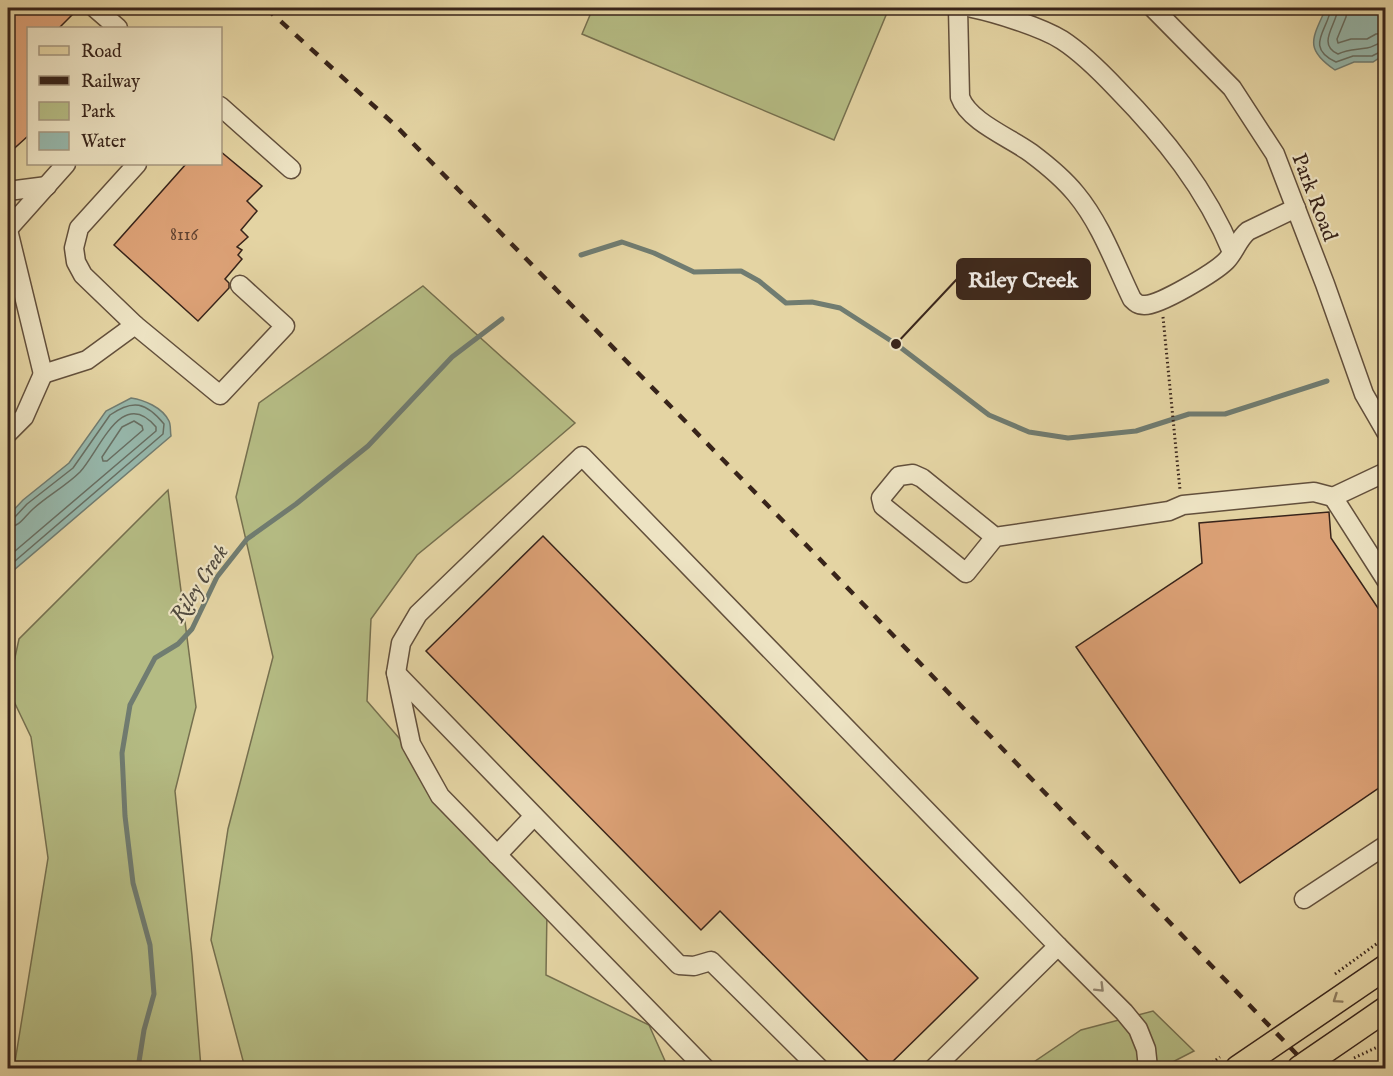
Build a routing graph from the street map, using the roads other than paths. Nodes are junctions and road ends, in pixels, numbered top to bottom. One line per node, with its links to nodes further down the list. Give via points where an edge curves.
1 (95, 8): 5 (street)
2 (958, 8): 14 (street, via 963,105 1030,153 1076,194 1136,304 1145,306 1161,301 1213,272)
3 (972, 8): 14 (street, via 1061,39 1095,66 1138,110 1196,183)
4 (1153, 8): 12 (street, Park Road, via 1232,88 1275,154)
5 (117, 27)
6 (222, 108): 9 (street)
7 (65, 165): 10 (street)
8 (136, 165): 16 (street, via 79,228 74,248 83,275)
9 (291, 169)
10 (46, 186): 11 (street); 13 (street)
11 (8, 190)
12 (1296, 208): 14 (street, via 1248,231); 18 (street, Park Road, via 1364,394)
13 (8, 229): 17 (street)
14 (1232, 252)
15 (240, 285): 16 (street, via 285,326 220,395)
16 (135, 325): 17 (street, via 87,360)
17 (43, 375): 19 (street, via 24,417)
18 (1386, 432)
19 (8, 433)
20 (1386, 472): 21 (street)
21 (1333, 497): 22 (street, via 1314,492 1183,504 1169,511); 23 (street)
22 (995, 537): 22 (street, via 966,573 883,506 880,498 899,476 913,474)
23 (1386, 580)
24 (396, 673): 25 (street); 27 (street, via 411,744 428,775 440,796); 29 (street, via 401,643 418,614 582,456)
25 (534, 816): 27 (street); 33 (street, via 679,965 711,961)
26 (1386, 844): 28 (street)
27 (497, 855): 32 (street)
28 (1304, 899)
29 (1058, 946): 34 (street); 35 (street, one-way to 35, via 1138,1029)
30 (1386, 967): 36 (main road, one-way to 36)
31 (1386, 1010): 37 (main road)
32 (705, 1068)
33 (819, 1068)
34 (934, 1068)
35 (1148, 1068)
36 (1238, 1068)
37 (1300, 1068)

